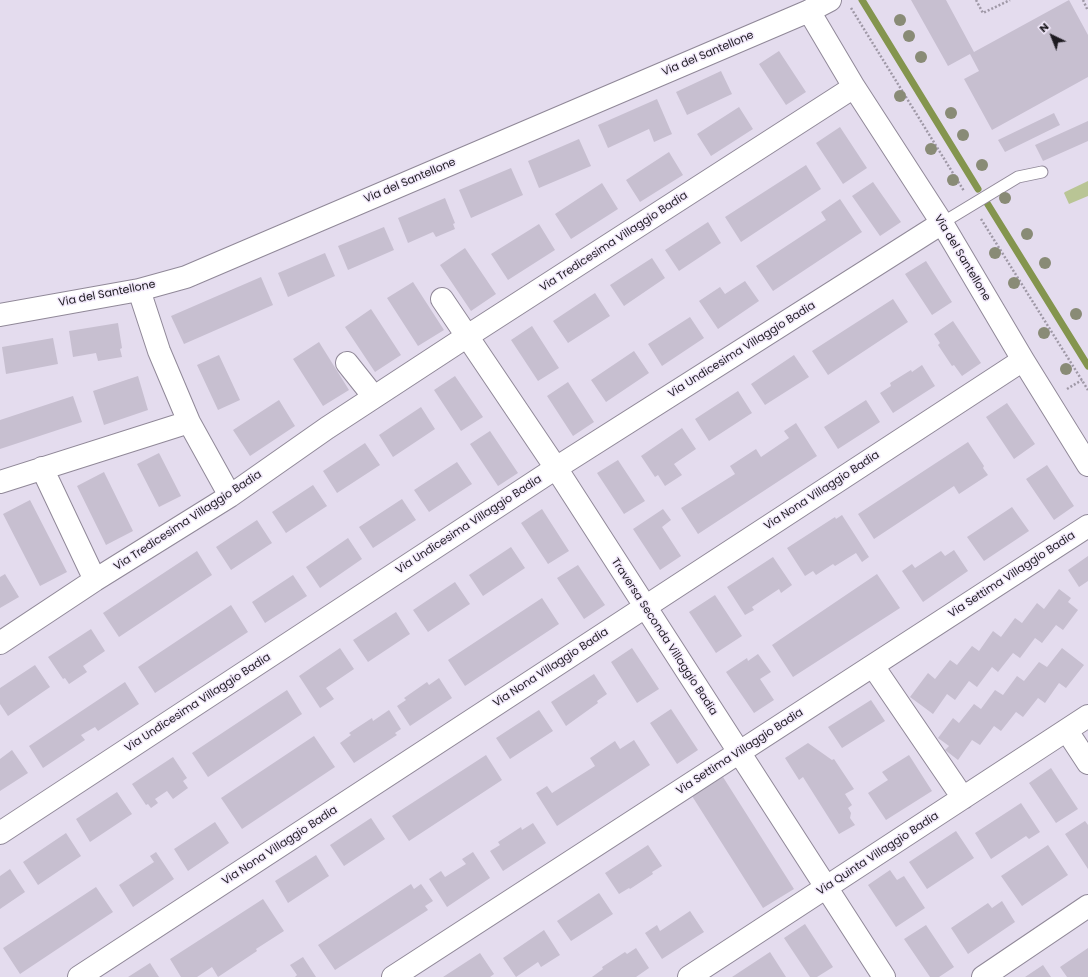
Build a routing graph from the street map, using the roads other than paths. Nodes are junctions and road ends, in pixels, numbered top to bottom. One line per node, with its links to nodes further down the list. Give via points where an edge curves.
1 (830, 0): 2 (street, Via del Santellone)
2 (809, 11): 3 (street, Via del Santellone); 6 (street, Via del Santellone, via 186,277)
3 (854, 87): 5 (street, Via del Santellone); 9 (street, Via Tredicesima Villaggio Badia)
4 (1042, 172): 5 (lane, via 1018,177)
5 (942, 223): 10 (street, Via del Santellone); 16 (street, Via Undicesima Villaggio Badia)
6 (139, 290): 8 (street, Via del Santellone); 13 (street, via 159,351)
7 (442, 299): 9 (street, Traversa Seconda Villaggio Badia)
8 (0, 315)
9 (466, 337): 12 (street, Via Tredicesima Villaggio Badia); 16 (street, Traversa Seconda Villaggio Badia)
10 (1023, 360): 14 (street, Via del Santellone); 21 (street, Via Nona Villaggio Badia)
11 (347, 363): 12 (street)
12 (374, 397): 18 (street, Via Tredicesima Villaggio Badia)
13 (189, 422): 15 (street); 18 (street)
14 (1088, 465)
15 (42, 468): 17 (street); 20 (street)
16 (556, 468): 21 (street, Traversa Seconda Villaggio Badia); 29 (street, Via Undicesima Villaggio Badia)
17 (0, 482)
18 (230, 496): 20 (street, Via Tredicesima Villaggio Badia)
19 (1088, 526): 23 (street, Via Settima Villaggio Badia)
20 (95, 580): 22 (street, Via Tredicesima Villaggio Badia)
21 (645, 607): 26 (street, Traversa Seconda Villaggio Badia); 32 (street, Via Nona Villaggio Badia)
22 (0, 643)
23 (873, 666): 26 (street, Via Settima Villaggio Badia); 28 (street)
24 (1088, 716): 25 (street, Via Quinta Villaggio Badia)
25 (1067, 731): 27 (street); 28 (street, Via Quinta Villaggio Badia)
26 (739, 753): 30 (street, Traversa Seconda Villaggio Badia); 33 (street, Via Settima Villaggio Badia)
27 (1088, 763)
28 (963, 798): 30 (street, Via Quinta Villaggio Badia)
29 (0, 833)
30 (826, 888): 34 (street, Via Quinta Villaggio Badia); 35 (street, Traversa Seconda Villaggio Badia)
31 (1088, 906): 36 (street)
32 (79, 977)
33 (393, 977)
34 (689, 977)
35 (884, 977)
36 (983, 977)

